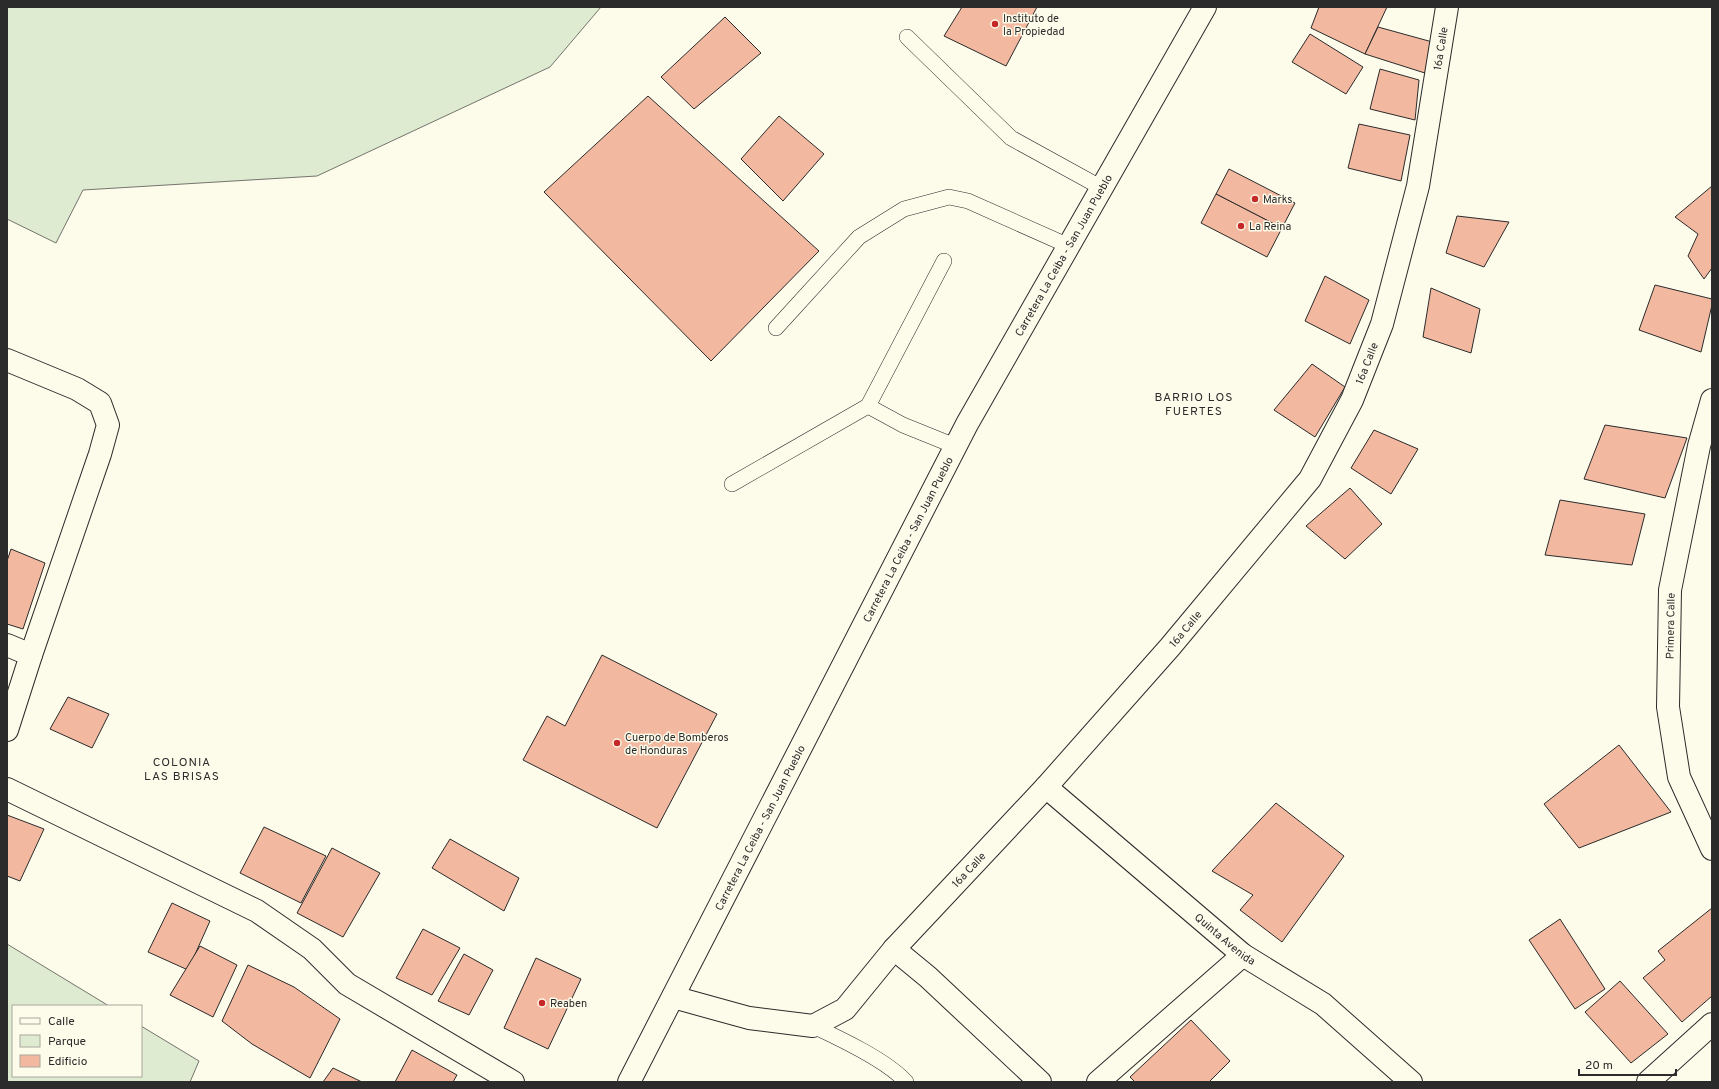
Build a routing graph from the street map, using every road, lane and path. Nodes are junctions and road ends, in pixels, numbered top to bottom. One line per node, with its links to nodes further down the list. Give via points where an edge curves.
1 (1205, 7): 4 (street, Carretera La Ceiba - San Juan Pueblo)
2 (1447, 7): 16 (street, 16a Calle, via 1418,186 1382,324 1352,400 1310,479 1170,647)
3 (907, 37): 4 (lane, via 1011,138)
4 (1102, 188): 5 (street, Carretera La Ceiba - San Juan Pueblo)
5 (1069, 246): 7 (lane, via 968,201 949,196 904,209 858,237); 11 (street, Carretera La Ceiba - San Juan Pueblo)
6 (944, 261): 10 (lane)
7 (776, 328)
8 (7, 360): 14 (street, via 77,389 100,403 108,425)
9 (1712, 400): 18 (street, Primera Calle, via 1699,446 1670,590 1668,707 1679,777)
10 (868, 406): 11 (lane, via 902,425); 12 (lane)
11 (955, 446): 21 (street, Carretera La Ceiba - San Juan Pueblo)
12 (732, 484)
13 (7, 645): 14 (street)
14 (30, 655): 15 (street)
15 (7, 730)
16 (1046, 787): 19 (street, 16a Calle); 20 (street, Quinta Avenida)
17 (7, 789): 25 (street, via 257,911 312,949 347,984)
18 (1712, 849)
19 (894, 950): 23 (street, 16a Calle, via 845,1009); 28 (street, via 928,977)
20 (1243, 955): 24 (street); 29 (street, Quinta Avenida, via 1323,1004)
21 (673, 997): 23 (street, via 749,1018); 26 (street, Carretera La Ceiba - San Juan Pueblo)
22 (1712, 1024): 30 (street)
23 (813, 1026): 27 (lane, via 836,1036 898,1073)
24 (1101, 1081)
25 (513, 1082)
26 (629, 1082)
27 (906, 1082)
28 (1040, 1082)
29 (1411, 1082)
30 (1648, 1082)

